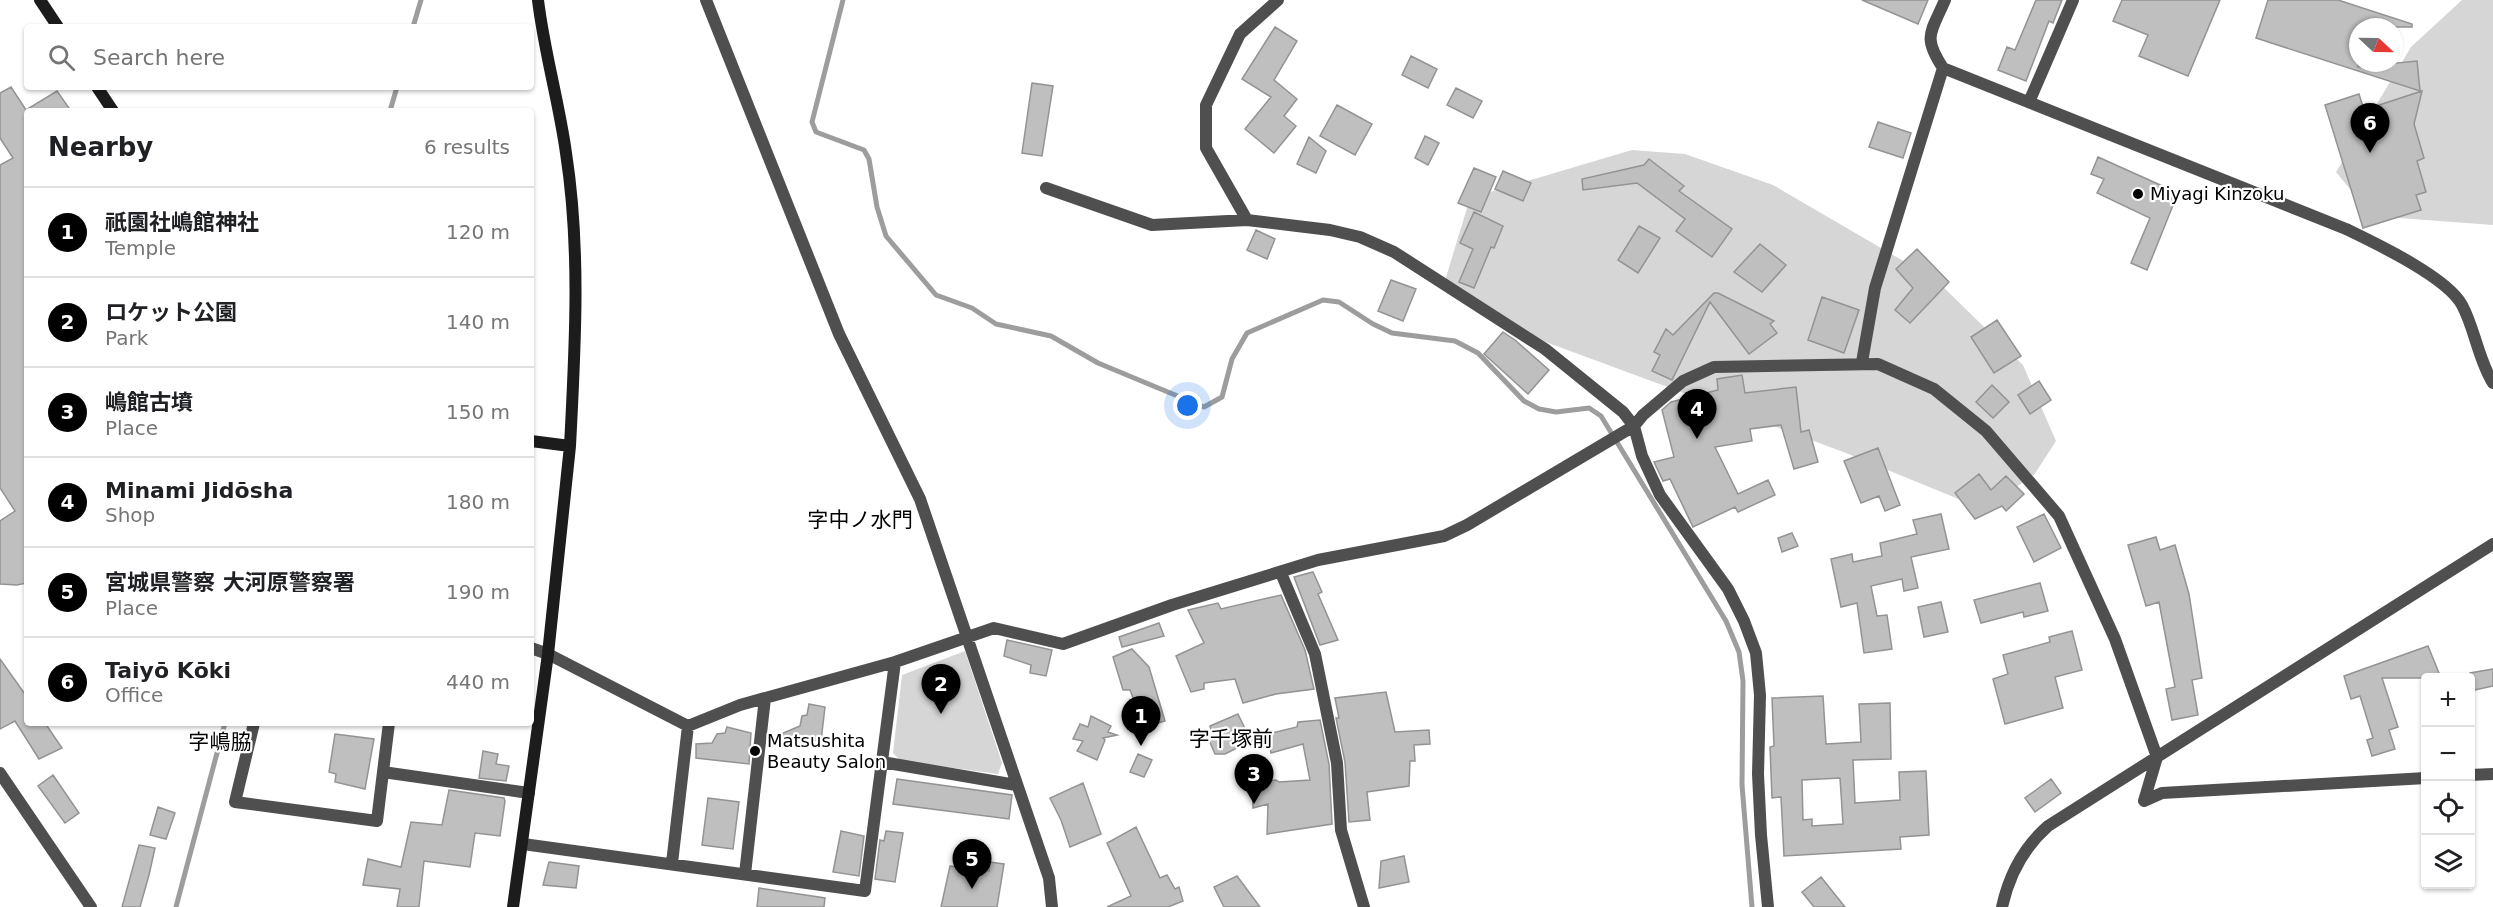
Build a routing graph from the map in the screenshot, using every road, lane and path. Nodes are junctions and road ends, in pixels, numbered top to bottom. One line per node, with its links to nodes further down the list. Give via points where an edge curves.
1 (40, 0): 7 (street)
2 (538, 0): 18 (street, via 566,153 574,233 575,350)
3 (705, 0): 21 (street, via 839,334 920,499)
4 (1278, 0): 13 (street, via 1240,34 1206,105 1206,148)
5 (1945, 0): 8 (street, via 1930,37 1931,50)
6 (2073, 0): 10 (street)
7 (56, 24)
8 (1943, 68): 10 (street); 14 (street, via 1875,288)
9 (100, 90): 11 (street)
10 (2029, 102): 15 (street, via 2390,249 2450,290 2461,304)
11 (111, 108)
12 (1046, 188): 13 (street, via 1152,225)
13 (1247, 220): 16 (street, via 1330,230 1360,237 1394,252 1545,350 1623,412)
14 (1862, 362): 16 (street, via 1714,367 1683,381); 29 (street, via 1878,364 1934,389 1986,431 2059,516 2115,639)
15 (2493, 383)
16 (1634, 426): 20 (street, via 1444,536 1318,560); 45 (street, via 1642,456 1660,495 1728,589 1756,653 1760,695 1758,774)
17 (534, 441): 18 (street)
18 (570, 446): 23 (street)
19 (2493, 544): 29 (street)
20 (1281, 573): 21 (street, via 1172,605 1063,644 994,628); 44 (street, via 1315,654 1337,763 1341,830)
21 (969, 637): 24 (street); 36 (street)
22 (534, 649): 23 (street)
23 (548, 654): 28 (street); 37 (street)
24 (895, 662): 25 (street); 30 (street)
25 (765, 698): 28 (street); 40 (street)
26 (253, 726): 31 (street, via 235,802 377,821)
27 (389, 726): 31 (street)
28 (688, 726): 39 (street)
29 (2157, 757): 35 (street, via 2145,801 2162,793); 46 (street, via 2033,839 2019,859)
30 (882, 762): 36 (street); 40 (street, via 865,891)
31 (383, 772): 37 (street)
32 (0, 773): 41 (street)
33 (2493, 774): 34 (street)
34 (2475, 775)
35 (2421, 778)
36 (1016, 785): 43 (street, via 1049,878)
37 (529, 793): 38 (street)
38 (523, 844): 39 (street); 42 (street)
39 (672, 863): 40 (street)
40 (745, 874)
41 (91, 907)
42 (513, 907)
43 (1052, 907)
44 (1364, 907)
45 (1768, 907)
46 (2002, 907)

